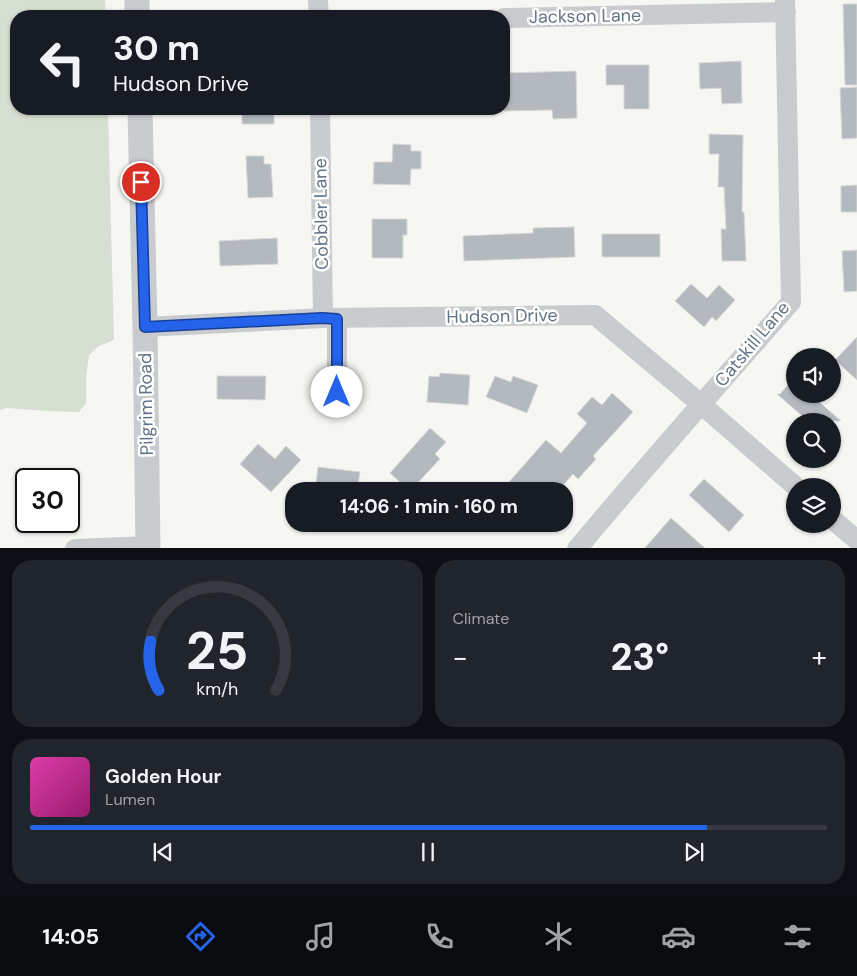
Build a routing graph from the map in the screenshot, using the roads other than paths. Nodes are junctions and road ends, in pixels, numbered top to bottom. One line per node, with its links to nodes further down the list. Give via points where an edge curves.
1 (785, 6): 2 (street, Jackson Lane); 8 (street, Catskill Lane, via 791,302)
2 (510, 18)
3 (140, 115): 6 (street, Pilgrim Road)
4 (320, 115): 5 (street, Cobbler Lane)
5 (330, 319): 6 (street, Hudson Drive); 7 (street, Cobbler Lane); 8 (street, Hudson Drive, via 595,314)
6 (145, 327): 12 (street, Pilgrim Road)
7 (337, 392)
8 (702, 405): 9 (street, Hudson Drive); 14 (street, Catskill Lane, via 637,476)
9 (786, 478)
10 (841, 527): 11 (street)
11 (857, 540)
12 (148, 547): 13 (street)
13 (75, 548)
14 (578, 548)

